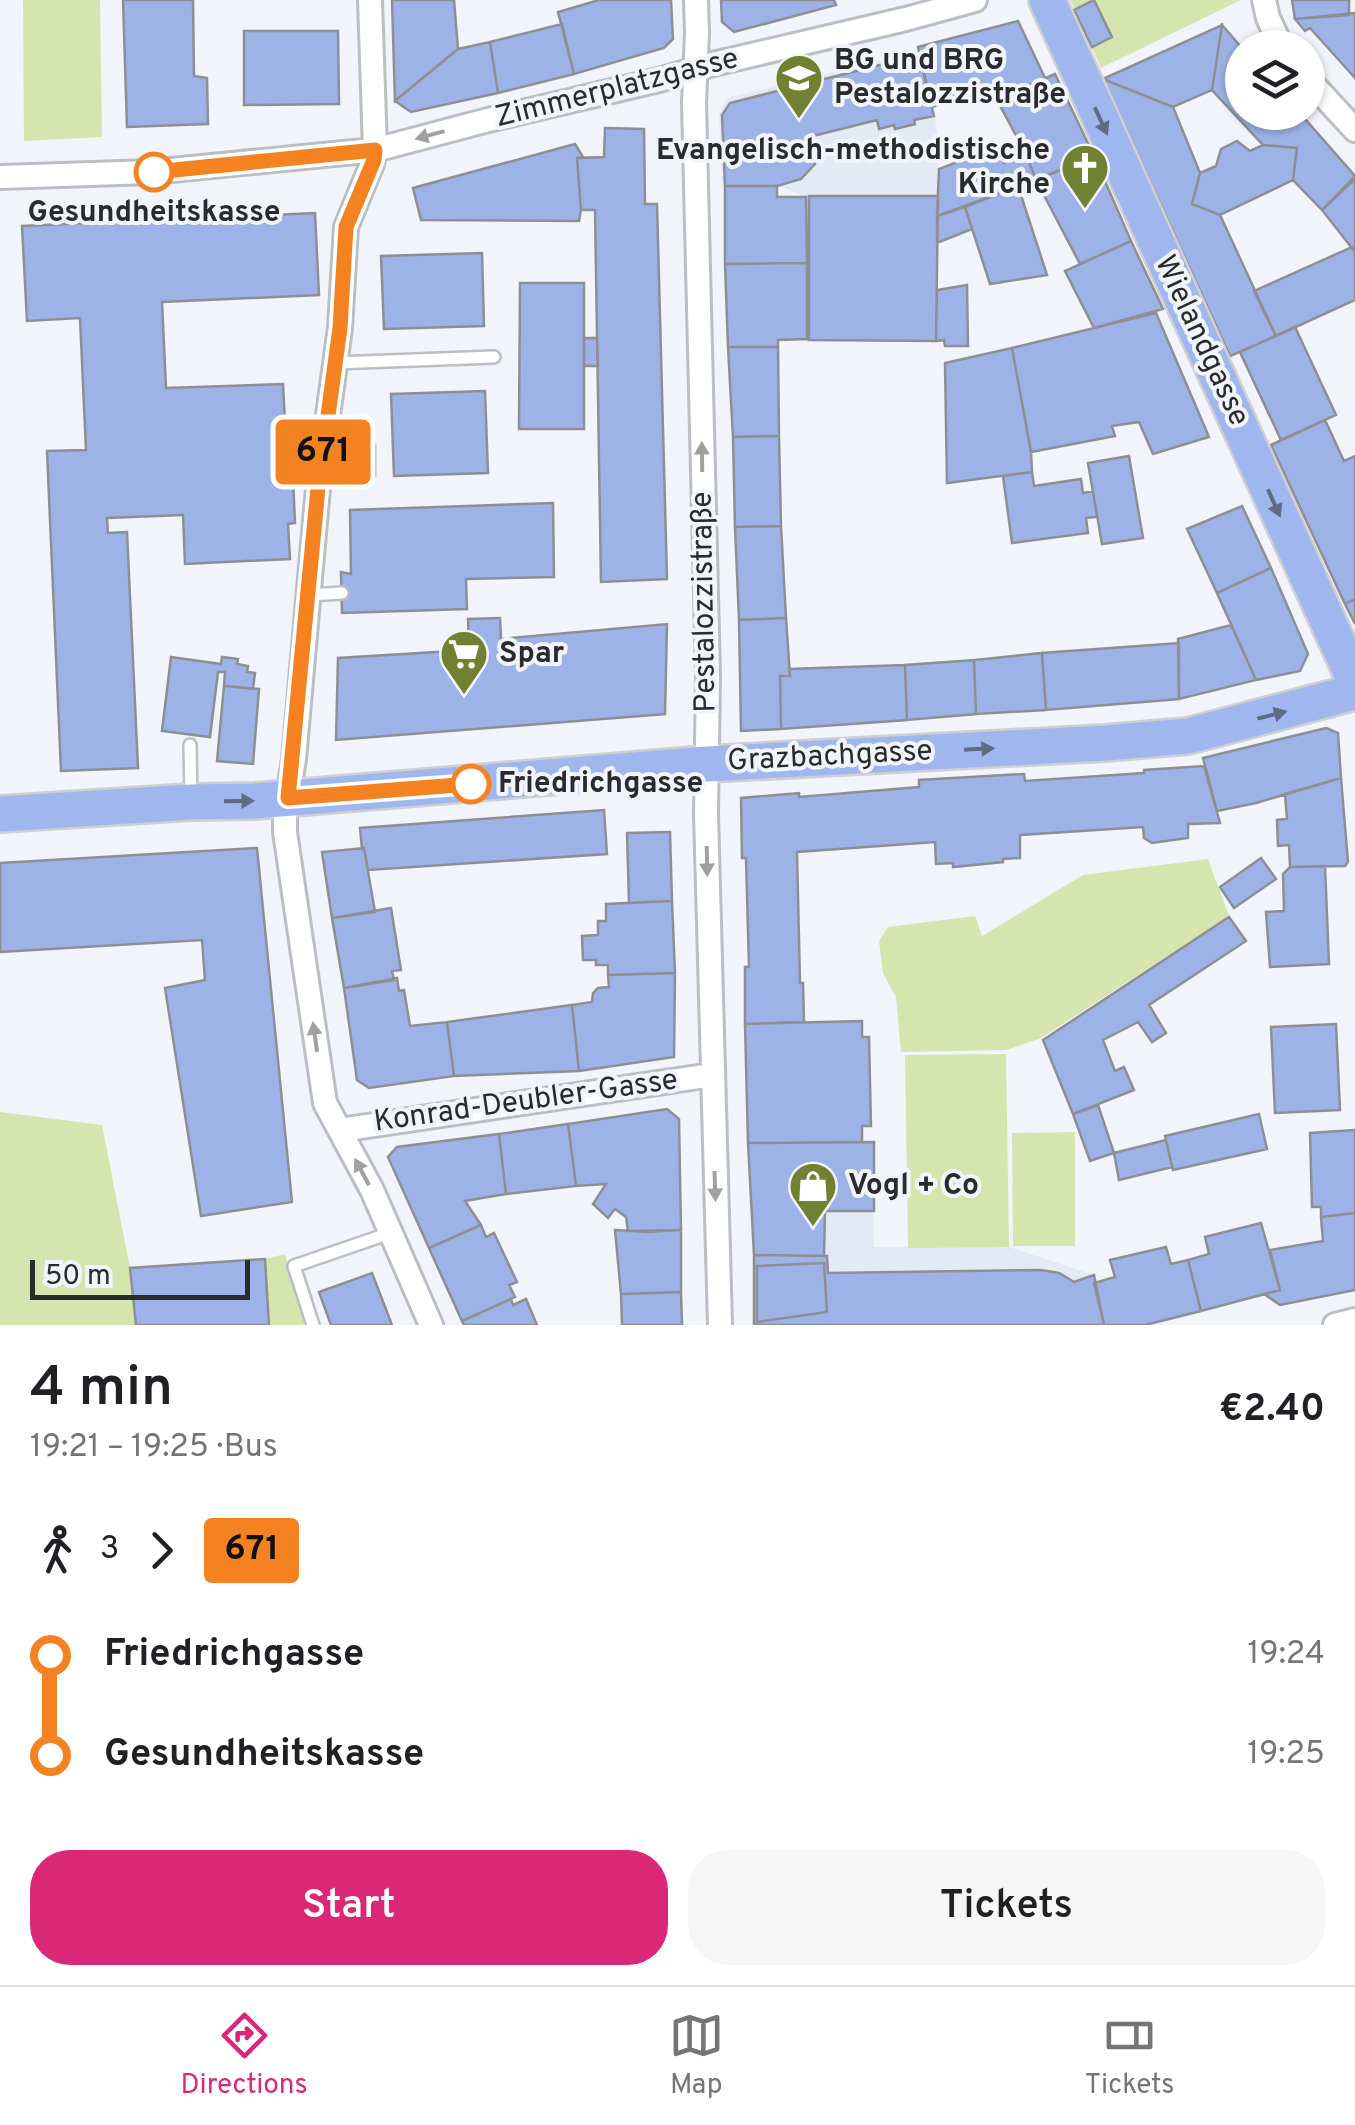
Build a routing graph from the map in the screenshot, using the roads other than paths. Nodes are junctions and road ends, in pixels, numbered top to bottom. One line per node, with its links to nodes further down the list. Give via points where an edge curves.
1 (370, 0): 10 (street)
2 (696, 0): 7 (street, Pestalozzistraße)
3 (975, 0): 7 (street, Zimmerplatzgasse)
4 (1047, 0): 16 (main road, Wielandgasse, one-way to 16)
5 (1264, 0): 6 (street)
6 (1274, 30)
7 (694, 70): 10 (street, Zimmerplatzgasse, one-way to 10); 19 (street, Pestalozzistraße, one-way to 7)
8 (1325, 97): 9 (street)
9 (1355, 130)
10 (375, 150): 11 (street, Zimmerplatzgasse, via 151,172); 13 (street, via 346,227)
11 (0, 176)
12 (494, 357): 13 (lane)
13 (335, 364): 15 (street)
14 (342, 593): 15 (lane)
15 (309, 595): 20 (street)
16 (1355, 681)
17 (1355, 692): 19 (main road, Grazbachgasse, one-way to 17, via 1188,736)
18 (190, 745): 21 (lane)
19 (707, 764): 20 (main road, Grazbachgasse); 23 (street, Pestalozzistraße, one-way to 23)
20 (288, 798): 21 (main road, Grazbachgasse, one-way to 20); 24 (street, one-way to 20, via 325,1103 285,832)
21 (191, 802): 22 (main road, Grazbachgasse)
22 (0, 814)
23 (712, 1075): 24 (street, Konrad-Deubler-Gasse); 29 (street, Pestalozzistraße, one-way to 29)
24 (340, 1130): 25 (street, one-way to 24)
25 (390, 1233): 27 (lane, via 294,1266); 28 (street)
26 (1355, 1320): 30 (street)
27 (313, 1325)
28 (431, 1325)
29 (720, 1325)
30 (1335, 1325)

